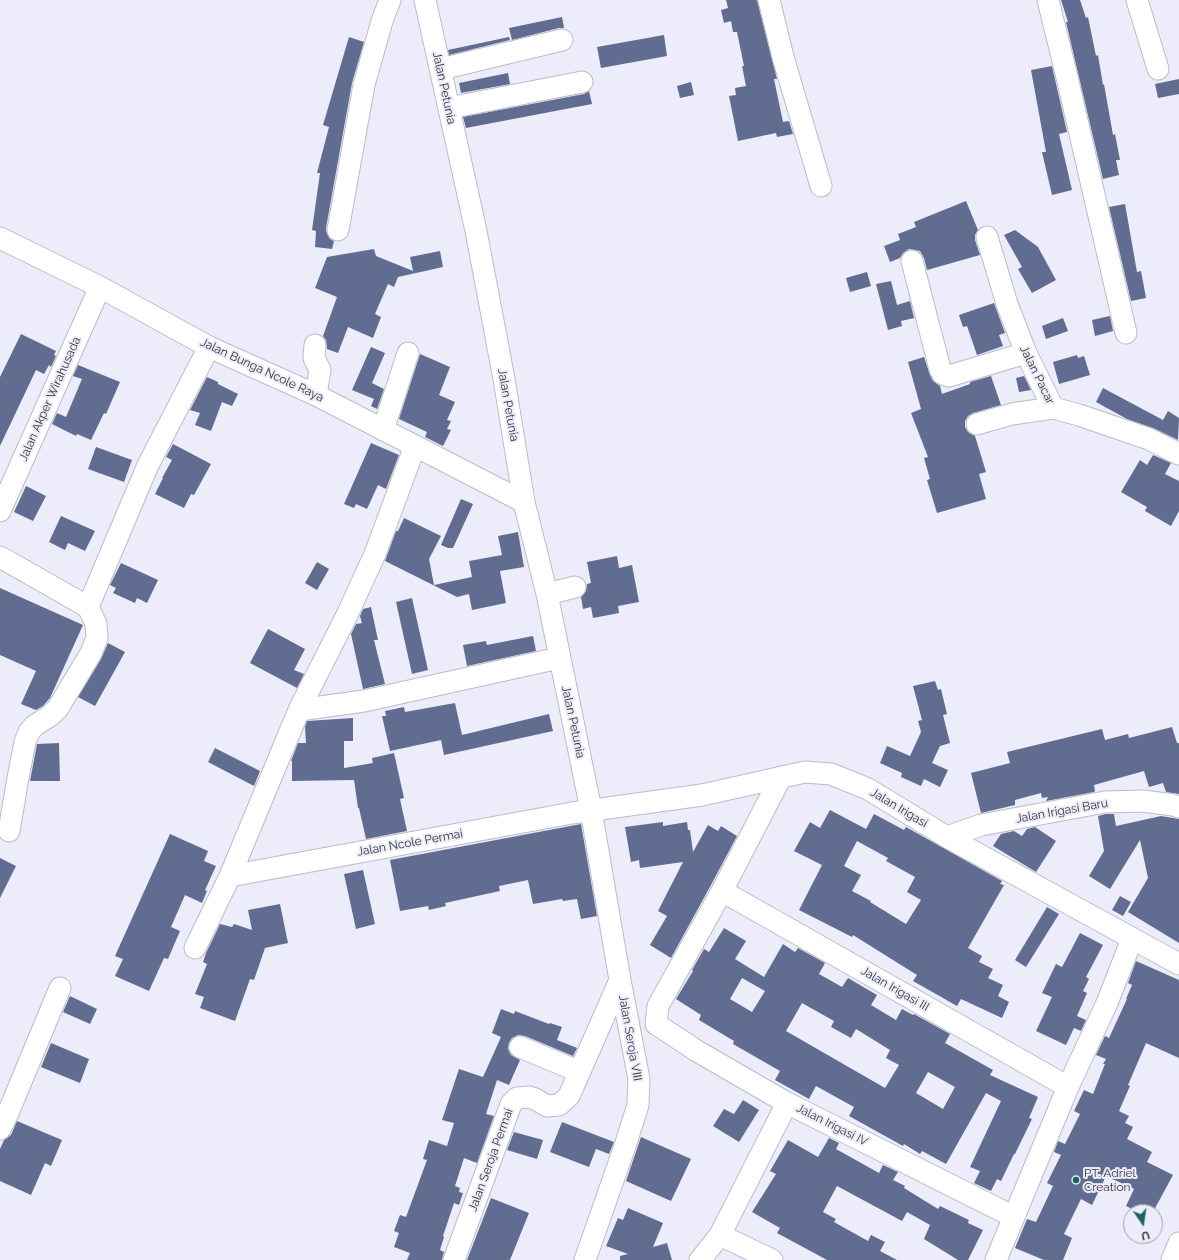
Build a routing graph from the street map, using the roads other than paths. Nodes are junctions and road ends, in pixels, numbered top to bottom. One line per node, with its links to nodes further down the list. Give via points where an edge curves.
1 (390, 0): 12 (street, via 364,85)
2 (425, 0): 7 (street, Jalan Petunia)
3 (769, 0): 11 (street)
4 (1048, 0): 17 (street)
5 (1137, 0): 8 (street)
6 (562, 40): 7 (street)
7 (441, 69): 10 (street, Jalan Petunia)
8 (1158, 69)
9 (582, 82): 10 (street)
10 (449, 108): 28 (street, Jalan Petunia, via 476,231)
11 (821, 186)
12 (338, 230)
13 (987, 237): 21 (street, Jalan Pacar, via 1007,304)
14 (0, 238): 16 (street, Jalan Bunga Ncole Raya)
15 (912, 261): 21 (street, via 943,374 949,376)
16 (100, 287): 19 (street, Jalan Bunga Ncole Raya); 29 (street, Jalan Akper Wirahusada)
17 (1126, 332)
18 (315, 344): 22 (street, via 314,358 320,370)
19 (209, 347): 22 (street, Jalan Bunga Ncole Raya); 33 (street, via 148,465)
20 (408, 353): 25 (street)
21 (1026, 353): 23 (street, Jalan Pacar)
22 (316, 395): 25 (street, Jalan Bunga Ncole Raya)
23 (1053, 408): 24 (street, via 1012,414); 27 (street, Jalan Pacar, via 1149,439)
24 (977, 424)
25 (383, 430): 26 (street, Jalan Bunga Ncole Raya)
26 (415, 446): 28 (street, Jalan Bunga Ncole Raya); 35 (street, via 375,554)
27 (1179, 454)
28 (524, 502): 32 (street, Jalan Petunia)
29 (0, 511)
30 (0, 557): 33 (street)
31 (575, 587): 32 (street)
32 (547, 594): 34 (street, Jalan Petunia)
33 (88, 607): 39 (street, via 96,624 97,638 91,653 58,708 29,732)
34 (559, 658): 35 (street, via 364,701); 38 (street, Jalan Petunia)
35 (299, 710): 41 (street)
36 (781, 777): 38 (street, Jalan Irigasi, via 702,795); 40 (street, Jalan Irigasi, via 805,772 831,774 843,778); 42 (street)
37 (1179, 807): 40 (street, Jalan Irigasi Baru, via 1143,801 1105,802 981,825)
38 (591, 810): 41 (street, Jalan Ncole Permai); 46 (street, Jalan Seroja VIII)
39 (9, 831)
40 (947, 836): 43 (street, Jalan Irigasi)
41 (230, 876): 44 (street)
42 (722, 891): 48 (street, via 658,1006); 52 (street, Jalan Irigasi III)
43 (1132, 939): 45 (street, Jalan Irigasi); 52 (street)
44 (195, 948)
45 (1179, 964)
46 (620, 980): 49 (street, Jalan Seroja VIII); 51 (street, Jalan Seroja Permai)
47 (60, 988): 54 (street)
48 (656, 1024): 49 (street); 53 (street, Jalan Irigasi IV)
49 (631, 1036): 59 (street, Jalan Seroja VIII, via 639,1079 638,1106)
50 (520, 1047): 51 (street)
51 (580, 1072): 58 (street, Jalan Seroja Permai, via 568,1096 559,1105 547,1106 529,1097 517,1098 511,1104)
52 (1068, 1087): 55 (street)
53 (787, 1103): 55 (street, Jalan Irigasi IV); 56 (street)
54 (0, 1129)
55 (1014, 1217): 62 (street)
56 (720, 1235): 60 (street); 61 (street)
57 (1179, 1243): 63 (street)
58 (454, 1260)
59 (585, 1260)
60 (700, 1260)
61 (772, 1260)
62 (996, 1260)
63 (1172, 1260)

